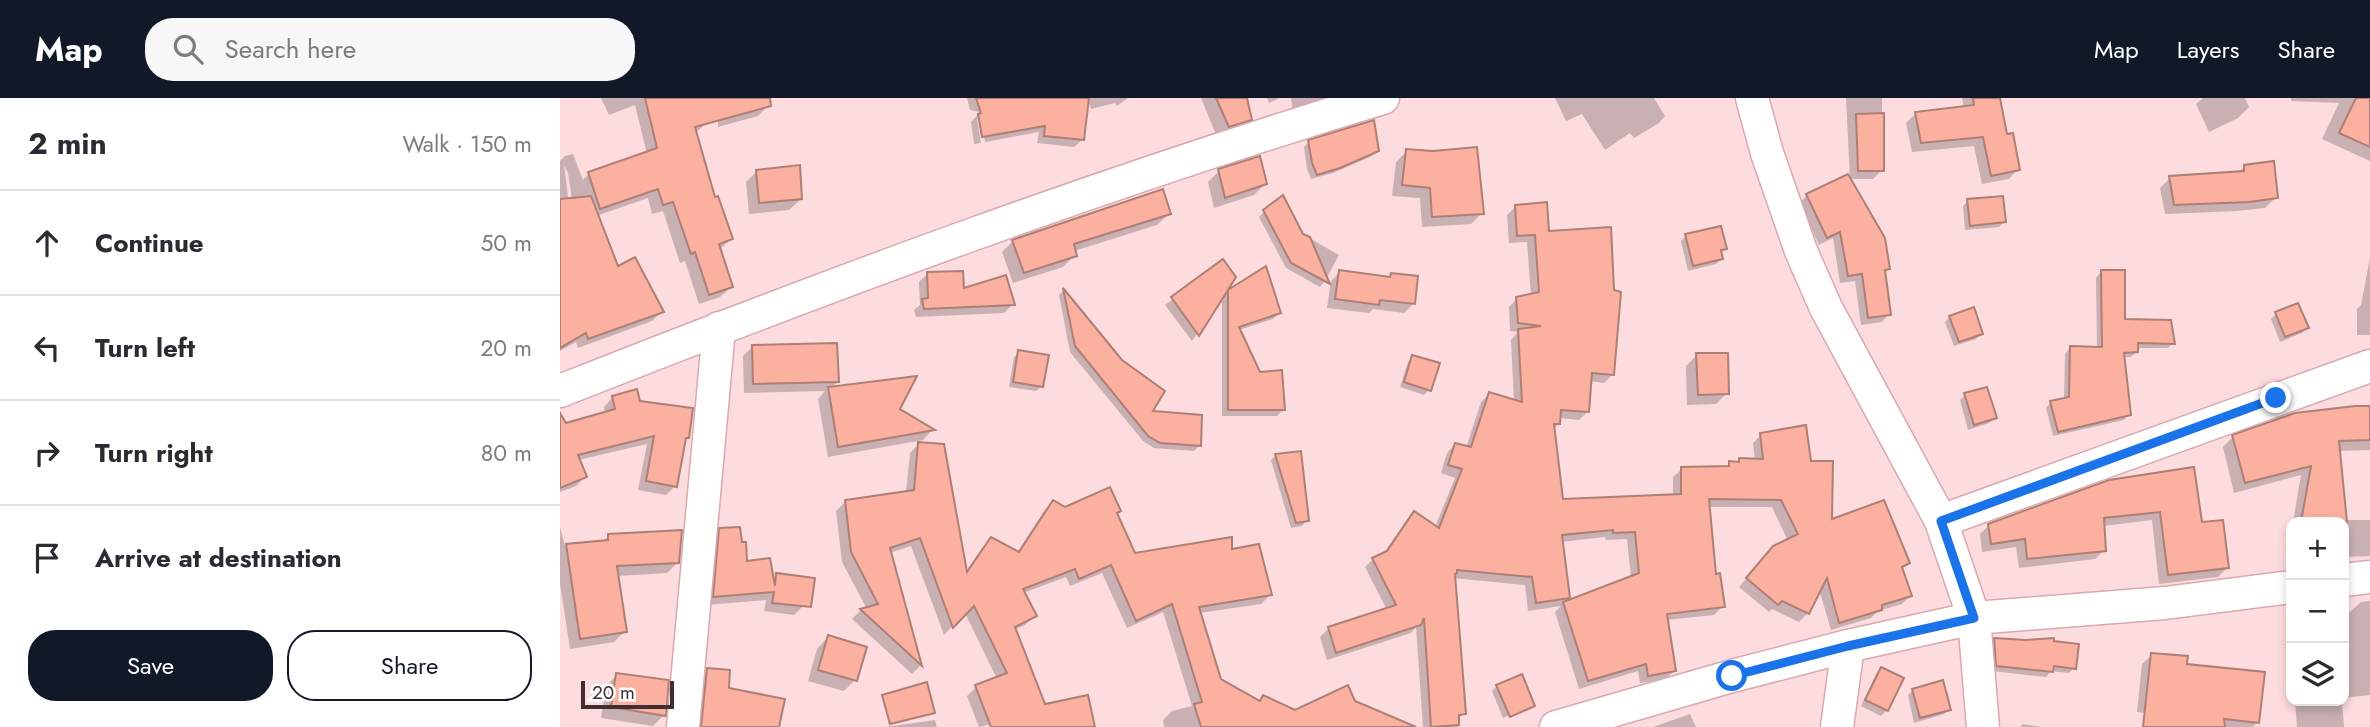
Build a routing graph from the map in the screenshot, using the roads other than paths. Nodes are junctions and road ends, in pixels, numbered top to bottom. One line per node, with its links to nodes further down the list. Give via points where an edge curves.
1 (1383, 98): 3 (street, via 1071,199)
2 (1752, 98): 6 (street, via 1801,251 1821,296)
3 (719, 328): 5 (street); 12 (street)
4 (2370, 366): 6 (street)
5 (560, 391)
6 (1941, 521): 10 (street)
7 (2370, 577): 8 (street)
8 (2349, 579)
9 (2286, 588): 10 (street, via 2165,603)
10 (1974, 618): 11 (street); 15 (street)
11 (1848, 646): 13 (street); 14 (street)
12 (682, 727)
13 (1556, 727)
14 (1837, 727)
15 (1983, 727)

